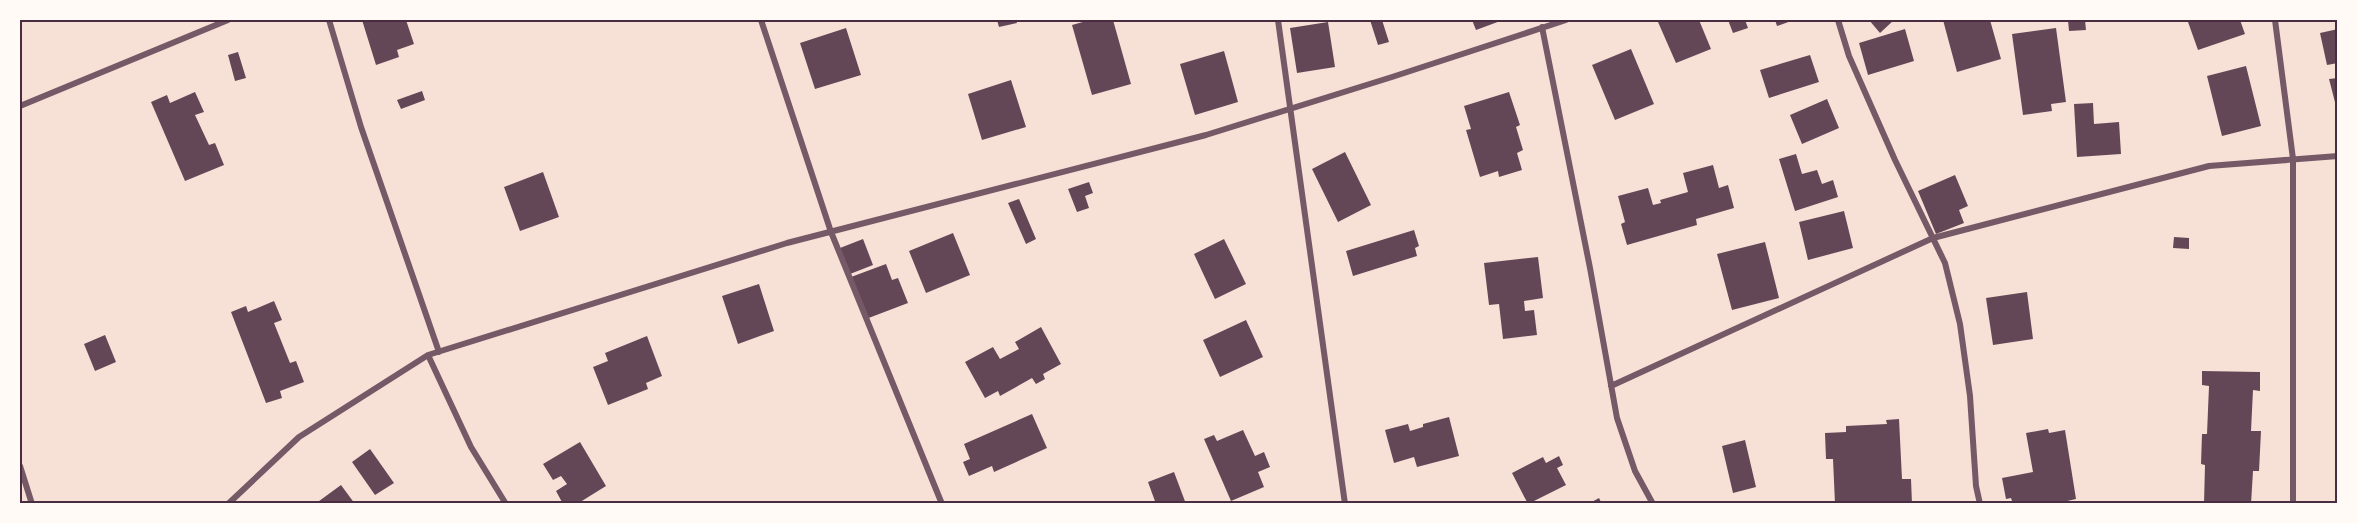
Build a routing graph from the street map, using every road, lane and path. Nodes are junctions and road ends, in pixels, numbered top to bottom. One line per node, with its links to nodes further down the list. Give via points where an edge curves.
1 (228, 20): 9 (street)
2 (329, 20): 15 (street, via 361,127)
3 (761, 20): 13 (street)
4 (1278, 20): 10 (street)
5 (1566, 20): 8 (street)
6 (1838, 20): 14 (street, via 1849,56)
7 (2275, 20): 12 (street)
8 (1542, 27): 10 (street); 17 (street)
9 (20, 106)
10 (1288, 109): 13 (street, via 1206,135); 23 (street)
11 (2337, 156): 12 (street)
12 (2293, 159): 14 (street, via 2209,166); 26 (street)
13 (831, 232): 15 (street); 22 (street)
14 (1933, 238): 17 (street); 25 (street, via 1945,263 1960,324)
15 (439, 352): 16 (street)
16 (428, 355): 20 (street, via 299,437); 21 (street, via 471,447)
17 (1611, 386): 24 (street, via 1635,471)
18 (20, 466): 19 (street)
19 (32, 504)
20 (228, 504)
21 (506, 504)
22 (942, 504)
23 (1345, 504)
24 (1653, 504)
25 (1980, 504)
26 (2293, 504)

